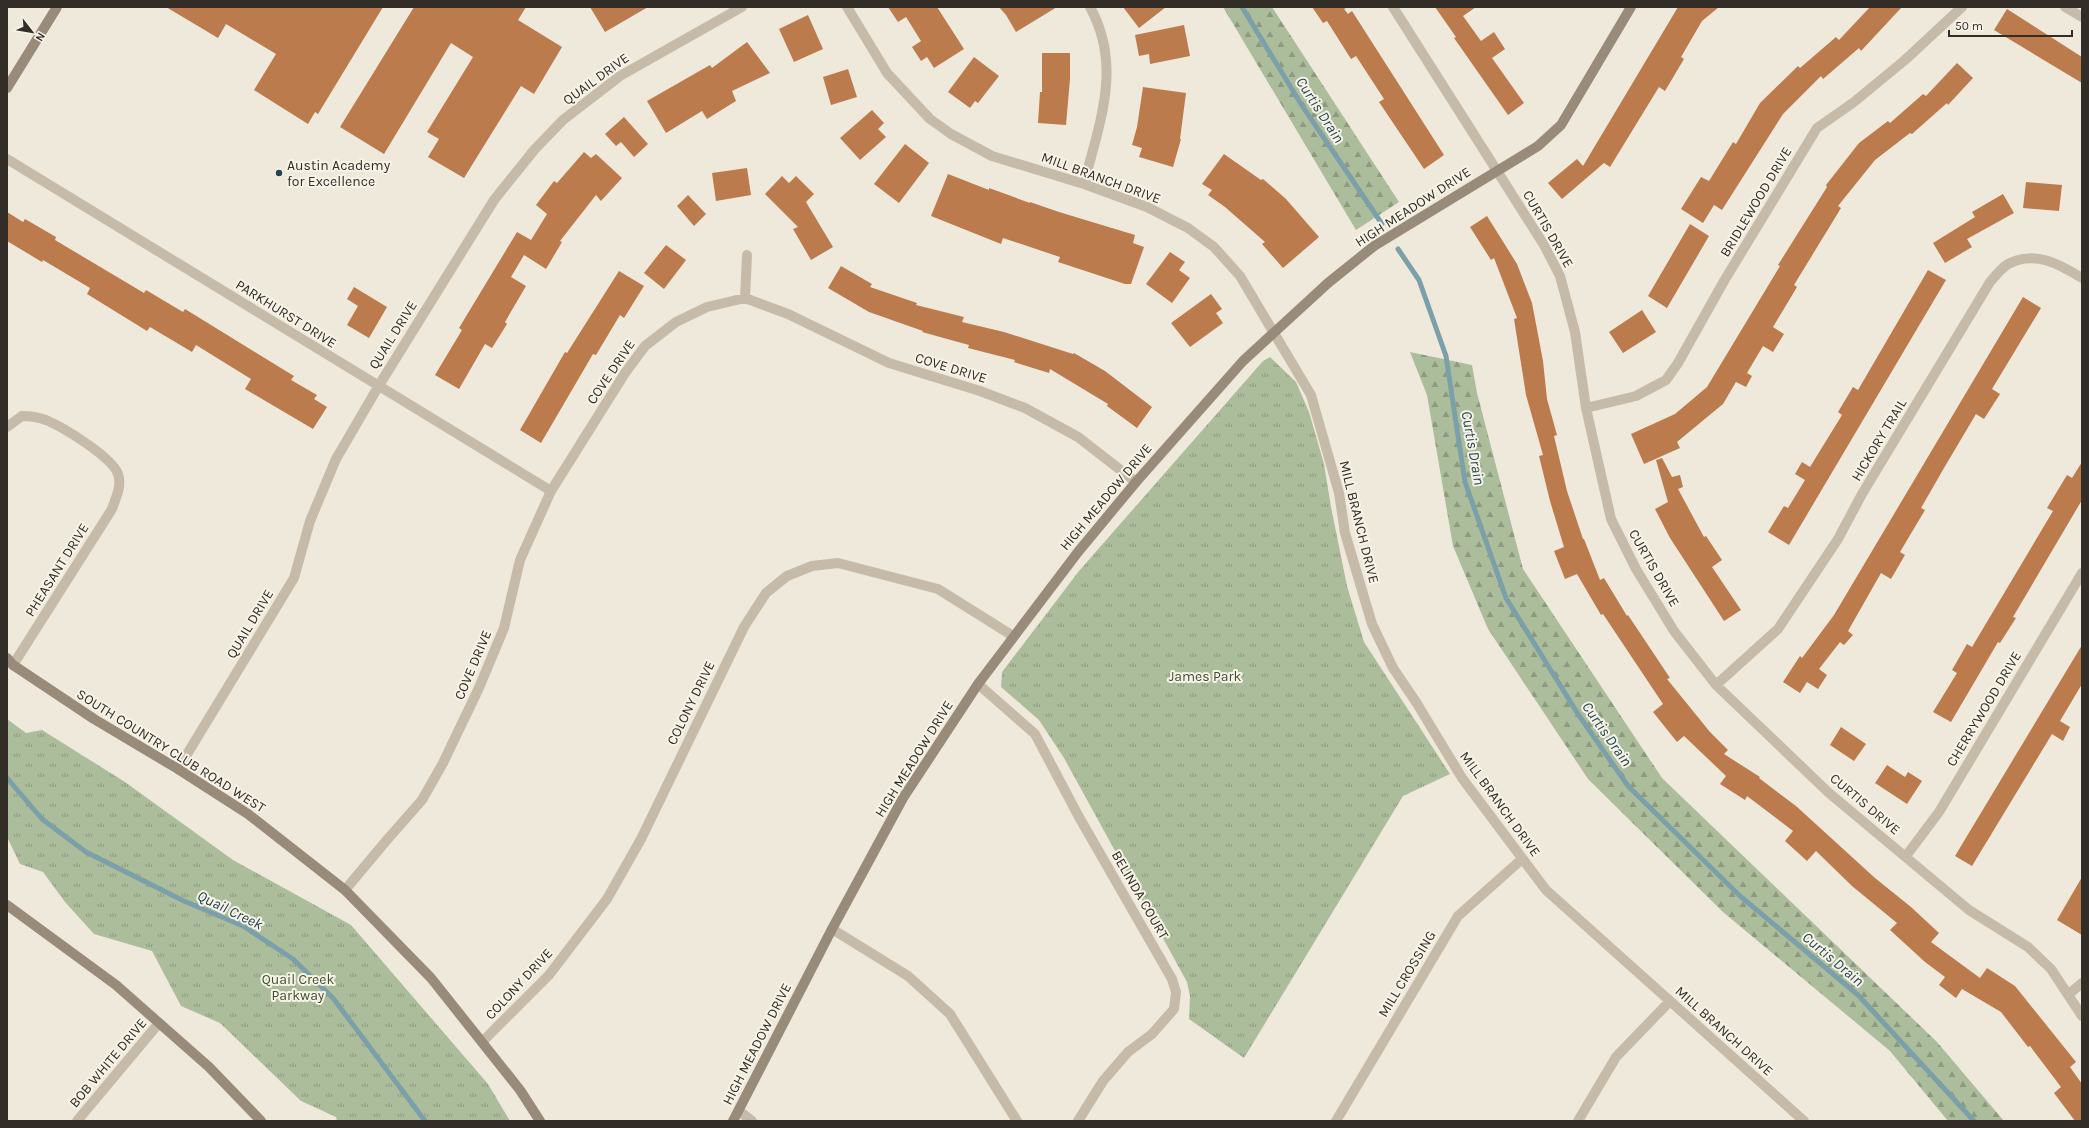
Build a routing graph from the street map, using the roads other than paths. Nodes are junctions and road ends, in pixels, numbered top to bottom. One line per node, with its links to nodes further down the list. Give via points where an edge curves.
1 (58, 7): 10 (street)
2 (742, 7): 18 (street, QUAIL DRIVE, via 620,76 563,120 535,149 494,200)
3 (846, 7): 13 (street, MILL BRANCH DRIVE, via 887,73 930,119 951,134 992,156)
4 (1090, 7): 13 (street, via 1098,22 1108,63 1107,88)
5 (1393, 7): 12 (street, CURTIS DRIVE)
6 (1631, 7): 12 (street, HIGH MEADOW DRIVE, via 1561,125 1538,146)
7 (1962, 7): 19 (street, BRIDLEWOOD DRIVE, via 1854,102 1817,128 1666,380 1636,396)
8 (2065, 7): 9 (street)
9 (2082, 17)
10 (7, 88)
11 (7, 159): 18 (street, PARKHURST DRIVE)
12 (1496, 170): 17 (street, HIGH MEADOW DRIVE, via 1374,246); 19 (street, CURTIS DRIVE, via 1544,245 1560,276 1576,332)
13 (1084, 184): 17 (street, MILL BRANCH DRIVE, via 1147,207 1188,228 1214,247 1240,276)
14 (747, 255): 16 (street)
15 (2082, 278): 27 (street, HICKORY TRAIL, via 2057,264 2027,257 2007,265 1990,282 1862,494 1838,539 1778,629)
16 (745, 298): 21 (street, COVE DRIVE, via 788,314 889,363 980,391 1024,408 1078,437); 22 (street, COVE DRIVE, via 708,307 676,322 645,346 625,373)
17 (1273, 332): 21 (street, HIGH MEADOW DRIVE, via 1243,361); 30 (street, MILL BRANCH DRIVE, via 1311,395 1339,494 1345,533 1370,616 1393,668 1462,778)
18 (378, 387): 22 (street, PARKHURST DRIVE); 28 (street, QUAIL DRIVE, via 336,460 310,521 294,578)
19 (1586, 408): 27 (street, CURTIS DRIVE, via 1611,519 1636,569 1670,624)
20 (7, 427): 25 (street, PHEASANT DRIVE, via 22,416 35,416 48,421 83,442 115,467 120,486 112,510)
21 (1136, 482): 24 (street, HIGH MEADOW DRIVE)
22 (551, 491): 31 (street, COVE DRIVE, via 520,560 504,628 443,763 422,800)
23 (2082, 573): 29 (street, CHERRYWOOD DRIVE, via 1939,812)
24 (1013, 636): 26 (street, HIGH MEADOW DRIVE); 39 (street, COLONY DRIVE, via 938,589 838,563 812,566 787,576 766,593 744,627 641,839 607,899 549,975)
25 (9, 662): 28 (street, SOUTH COUNTRY CLUB ROAD WEST, via 94,719)
26 (978, 684): 33 (street, HIGH MEADOW DRIVE, via 903,798); 47 (street, BELINDA COURT, via 1036,734 1079,817 1172,979 1176,992 1174,1009 1103,1081)
27 (1716, 685): 29 (street, CURTIS DRIVE, via 1830,793)
28 (178, 768): 31 (street, SOUTH COUNTRY CLUB ROAD WEST, via 248,814)
29 (1906, 856): 35 (street, CURTIS DRIVE, via 1969,910 2028,947 2051,969)
30 (1522, 859): 36 (street, MILL BRANCH DRIVE, via 1546,890); 48 (street, MILL CROSSING, via 1458,916)
31 (345, 890): 39 (street, SOUTH COUNTRY CLUB ROAD WEST, via 431,978)
32 (7, 905): 38 (street, via 116,985)
33 (832, 929): 40 (street, HIGH MEADOW DRIVE); 46 (street, via 908,976 950,1014)
34 (2082, 983): 35 (street)
35 (2068, 995): 37 (street, CURTIS DRIVE)
36 (1670, 1002): 49 (street, via 1616,1057); 50 (street, MILL BRANCH DRIVE)
37 (2082, 1016)
38 (159, 1023): 41 (street, BOB WHITE DRIVE); 42 (street, via 209,1067)
39 (482, 1042): 43 (street, SOUTH COUNTRY CLUB ROAD WEST, via 520,1090)
40 (739, 1112): 44 (street, HIGH MEADOW DRIVE); 45 (street)
41 (77, 1121)
42 (260, 1121)
43 (540, 1121)
44 (733, 1121)
45 (752, 1121)
46 (1017, 1121)
47 (1078, 1121)
48 (1336, 1121)
49 (1578, 1121)
50 (1804, 1121)

